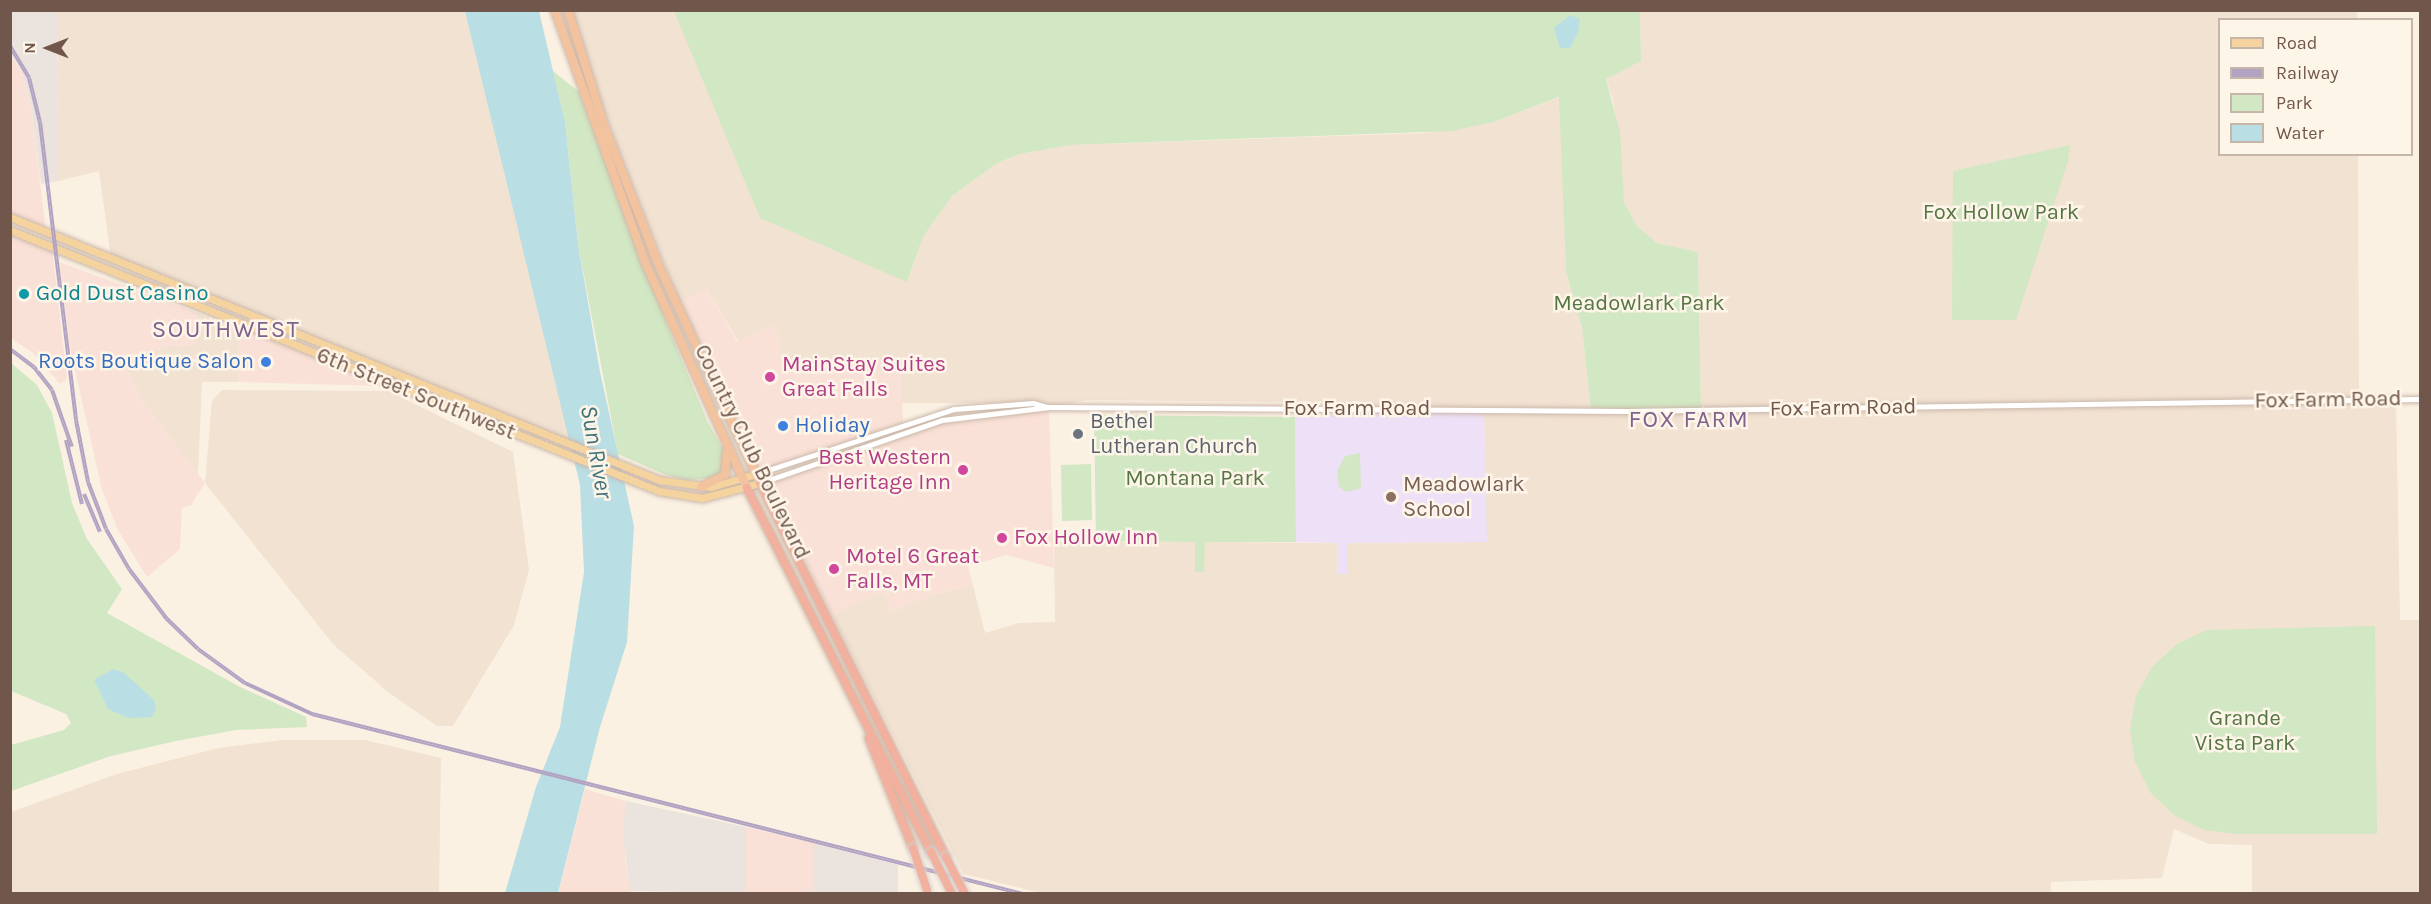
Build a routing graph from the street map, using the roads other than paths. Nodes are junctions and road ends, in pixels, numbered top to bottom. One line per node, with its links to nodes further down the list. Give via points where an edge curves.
1 (555, 10): 7 (highway, Country Club Boulevard, via 645,262)
2 (568, 10): 8 (highway, Country Club Boulevard, via 605,128 659,266)
3 (10, 217): 11 (main road, 6th Street Southwest, via 646,475)
4 (10, 230): 10 (main road, 6th Street Southwest, via 647,486 678,496 702,498)
5 (2421, 399): 6 (street, Fox Farm Road, via 1627,411)
6 (1048, 407): 8 (street, Fox Farm Road, via 1033,403 954,410); 9 (street, Fox Farm Road, via 942,420)
7 (727, 447): 10 (highway, Country Club Boulevard); 11 (highway, via 725,475)
8 (756, 474): 9 (highway, Country Club Boulevard); 10 (main road, 6th Street Southwest)
9 (760, 483): 10 (main road, 6th Street Southwest); 15 (highway, Country Club Boulevard, bridge)
10 (745, 484): 11 (main road, 6th Street Southwest); 12 (highway, Country Club Boulevard)
11 (701, 487)
12 (862, 715): 13 (highway, bridge); 14 (highway, Country Club Boulevard, bridge)
13 (927, 892)
14 (952, 894)
15 (965, 894)

